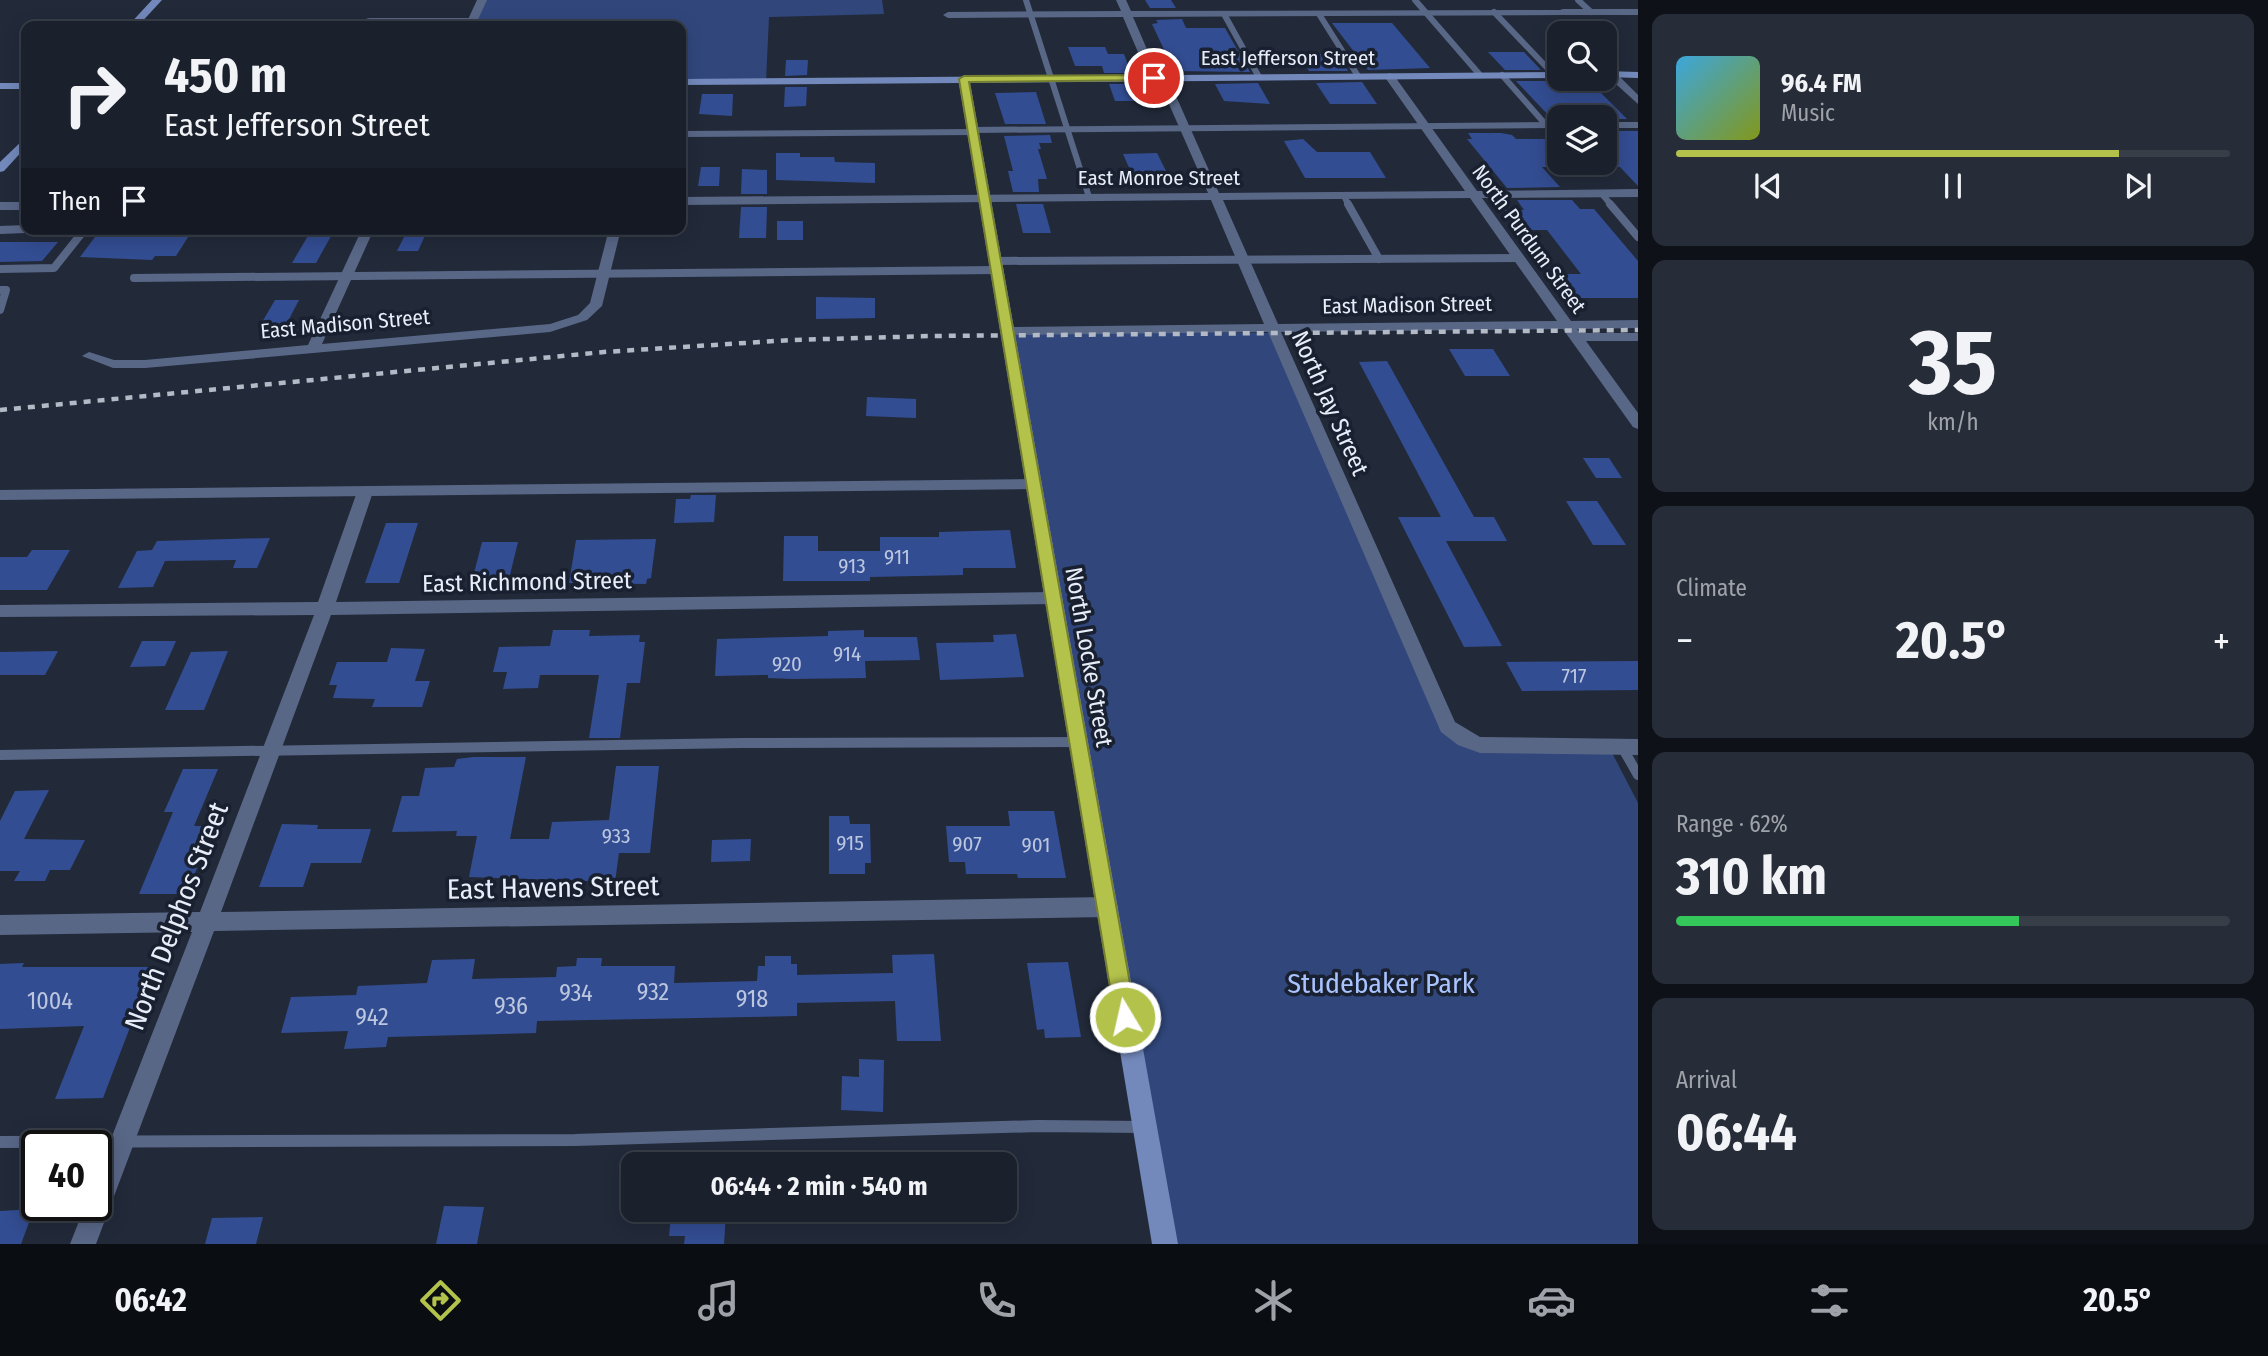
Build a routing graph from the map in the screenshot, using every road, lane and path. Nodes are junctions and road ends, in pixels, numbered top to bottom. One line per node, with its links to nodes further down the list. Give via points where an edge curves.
1 (158, 0): 20 (street)
2 (482, 0): 21 (street)
3 (1026, 0): 15 (lane)
4 (1121, 0): 19 (street, North Jay Street)
5 (1310, 0): 17 (street)
6 (1415, 0): 14 (lane)
7 (1521, 0): 10 (street)
8 (1578, 0): 12 (lane)
9 (1494, 12): 10 (street); 14 (street); 22 (lane)
10 (1532, 12): 11 (street)
11 (1563, 12): 12 (lane)
12 (1591, 12): 13 (lane)
13 (1638, 12)
14 (1426, 13): 17 (street); 24 (lane)
15 (1030, 14): 18 (street); 19 (street); 31 (lane)
16 (1224, 14): 17 (street); 19 (street); 30 (lane)
17 (1319, 14): 28 (lane)
18 (948, 15)
19 (1127, 15): 32 (street, North Jay Street)
20 (138, 21)
21 (472, 21)
22 (1547, 65)
23 (1617, 74): 27 (street)
24 (1480, 75): 25 (street, East Jefferson Street); 29 (street, East Jefferson Street)
25 (1502, 75): 26 (street, East Jefferson Street); 41 (lane)
26 (1547, 75)
27 (1638, 75)
28 (1357, 76): 29 (street, East Jefferson Street); 30 (street, East Jefferson Street)
29 (1389, 76): 40 (street, North Purdum Street)
30 (1259, 77): 32 (street, East Jefferson Street)
31 (1051, 78): 32 (street, East Jefferson Street); 33 (street, East Jefferson Street); 44 (lane)
32 (1158, 78): 43 (street, North Jay Street)
33 (964, 79): 34 (street, East Jefferson Street); 45 (street, North Locke Street)
34 (686, 82)
35 (1617, 82): 38 (street)
36 (0, 86): 37 (street)
37 (21, 86)
38 (1638, 101)
39 (1638, 124): 42 (lane)
40 (1423, 125): 41 (lane); 43 (lane); 50 (street, North Purdum Street)
41 (1546, 125)
42 (1617, 125)
43 (1186, 128): 44 (lane); 54 (street, North Jay Street)
44 (1068, 129): 45 (lane); 53 (lane)
45 (973, 131): 46 (lane); 55 (street, North Locke Street)
46 (686, 134)
47 (21, 146): 48 (street)
48 (0, 169)
49 (1638, 193): 51 (street, East Monroe Street)
50 (1473, 194): 51 (street, East Monroe Street); 52 (street, East Monroe Street); 65 (street, North Purdum Street)
51 (1602, 194): 64 (lane)
52 (1344, 196): 54 (street, East Monroe Street); 67 (lane)
53 (1089, 197): 54 (street, East Monroe Street); 55 (street, East Monroe Street)
54 (1215, 197): 66 (street, North Jay Street)
55 (984, 198): 56 (street, East Monroe Street); 68 (street, North Locke Street)
56 (686, 201)
57 (0, 206): 58 (street)
58 (21, 206)
59 (21, 229): 60 (lane)
60 (0, 230)
61 (80, 235): 69 (lane, via 54,268)
62 (365, 235): 70 (street)
63 (614, 235): 71 (street)
64 (1638, 237)
65 (1519, 258): 67 (lane); 76 (street, North Purdum Street)
66 (1243, 259): 67 (lane); 68 (lane); 77 (street, North Jay Street)
67 (1379, 259)
68 (997, 265): 71 (lane); 78 (street, North Locke Street)
69 (0, 269)
70 (347, 274): 71 (lane); 72 (lane); 81 (street)
71 (604, 274): 81 (street, East Madison Street, via 597,303 578,321 550,328)
72 (134, 278)
73 (0, 290): 74 (lane, via 6,290)
74 (0, 310)
75 (1638, 324): 76 (street, East Madison Street)
76 (1567, 325): 77 (street, East Madison Street); 79 (street, North Purdum Street)
77 (1272, 328): 78 (street, East Madison Street); 91 (street, North Jay Street, via 1448,727 1480,745)
78 (1009, 331): 84 (street, North Locke Street)
79 (1576, 337): 80 (street); 83 (street, North Purdum Street)
80 (1638, 337)
81 (314, 347): 82 (street, East Madison Street, via 145,364 113,364)
82 (89, 356)
83 (1638, 424)
84 (1035, 484): 85 (lane, via 725,484); 87 (street, North Locke Street)
85 (365, 492): 86 (lane); 88 (street, North Delphos Street)
86 (0, 495)
87 (1054, 598): 88 (street, East Richmond Street); 90 (street, North Locke Street)
88 (324, 608): 89 (street, East Richmond Street); 92 (street, North Delphos Street)
89 (0, 611)
90 (1078, 742): 92 (lane); 95 (street, North Locke Street)
91 (1630, 747): 94 (lane)
92 (271, 750): 93 (lane); 96 (street, North Delphos Street)
93 (0, 755)
94 (1638, 775)
95 (1107, 907): 96 (street, East Havens Street); 98 (street, North Locke Street)
96 (207, 922): 97 (street, East Havens Street); 99 (street, North Delphos Street)
97 (0, 925)
98 (1143, 1127): 99 (lane, via 575,1139); 102 (street, North Locke Street)
99 (121, 1141): 100 (lane); 101 (street, North Delphos Street)
100 (0, 1142)
101 (83, 1244)
102 (1165, 1244)

